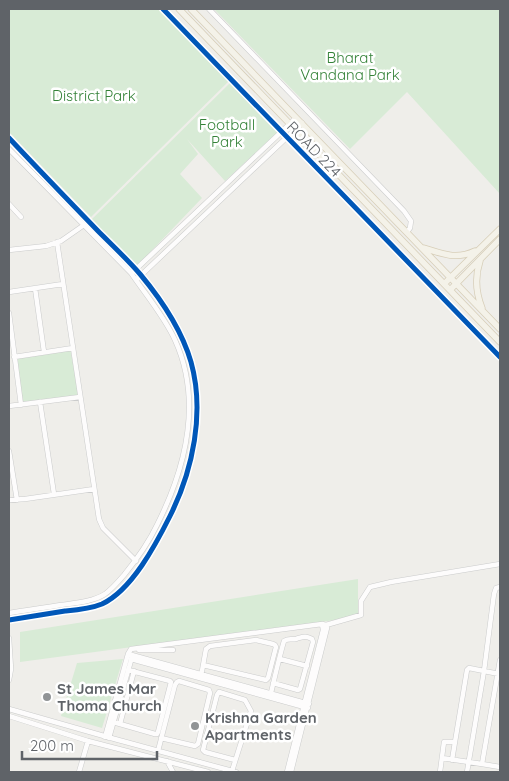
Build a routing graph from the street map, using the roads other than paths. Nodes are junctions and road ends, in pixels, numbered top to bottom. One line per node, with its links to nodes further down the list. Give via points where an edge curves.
1 (164, 9): 9 (street)
2 (178, 9): 7 (main road, ROAD 224)
3 (191, 9): 5 (main road, ROAD 224)
4 (209, 9): 13 (street)
5 (296, 118): 6 (main road, ROAD 224); 7 (street)
6 (302, 123): 8 (street); 14 (main road, ROAD 224)
7 (290, 124): 8 (main road, ROAD 224); 9 (street)
8 (296, 130): 10 (street); 34 (main road, ROAD 224)
9 (282, 132): 10 (street); 27 (street)
10 (288, 137): 29 (street); 45 (street)
11 (9, 138): 17 (street)
12 (9, 149): 18 (street)
13 (373, 179): 14 (street); 20 (street, via 412,221)
14 (364, 188): 20 (main road, ROAD 224)
15 (9, 204): 16 (street)
16 (21, 217)
17 (89, 221): 18 (street); 27 (street)
18 (83, 225): 22 (street); 28 (street)
19 (500, 229): 25 (main road)
20 (407, 232): 23 (main road, ROAD 224)
21 (500, 239): 26 (main road)
22 (57, 242): 24 (street); 33 (street)
23 (422, 248): 25 (main road, via 459,256); 30 (main road, ROAD 224)
24 (9, 250)
25 (478, 250): 30 (main road)
26 (481, 259): 32 (main road); 39 (main road, via 477,269 477,293)
27 (136, 270): 28 (street); 29 (street)
28 (131, 274): 31 (street)
29 (141, 275): 31 (street); 57 (street, via 182,338 191,362 197,422 182,487)
30 (451, 278): 32 (main road, ROAD 224); 34 (main road)
31 (136, 280): 56 (street, via 175,340 189,394 183,460 164,510)
32 (456, 283): 36 (main road); 39 (main road, ROAD 224)
33 (63, 284): 35 (street); 42 (street)
34 (444, 284): 36 (main road, ROAD 224)
35 (35, 288): 37 (street); 43 (street)
36 (450, 290): 41 (main road, ROAD 224)
37 (9, 292)
38 (9, 312): 44 (street)
39 (484, 312): 40 (main road, ROAD 224)
40 (500, 329)
41 (500, 342)
42 (72, 348): 43 (street); 46 (street)
43 (44, 352): 44 (street)
44 (14, 357): 48 (street)
45 (500, 357)
46 (80, 397): 47 (street); 52 (street)
47 (40, 402): 48 (street); 53 (street)
48 (21, 405): 49 (street)
49 (9, 406)
50 (9, 451): 51 (street)
51 (11, 479): 55 (street)
52 (94, 489): 53 (street); 58 (street, via 100,523)
53 (54, 494): 55 (street)
54 (9, 500): 55 (street)
55 (17, 500)
56 (143, 550): 57 (street); 58 (street)
57 (150, 554): 62 (street, via 122,589 101,604)
58 (136, 561): 61 (street, via 105,594 84,601)
59 (500, 564): 63 (street, via 370,587 361,601 361,616)
60 (500, 587): 73 (street, via 494,594)
61 (9, 613)
62 (9, 620)
63 (324, 624): 66 (street, via 134,648 130,650); 81 (street)
64 (9, 638): 77 (street)
65 (173, 650): 66 (street, via 135,650)
66 (131, 656): 71 (street); 74 (street); 75 (street); 86 (street)
67 (280, 659): 70 (street); 70 (street, via 286,640 306,636 313,642); 79 (street)
68 (500, 660): 76 (street)
69 (203, 665): 69 (street, via 210,646 256,640 273,644 276,648 266,680); 75 (street)
70 (307, 666): 79 (street, via 298,690)
71 (128, 670): 72 (street); 84 (street)
72 (134, 671): 85 (street); 85 (street, via 171,682 163,713 157,734)
73 (484, 671): 76 (street); 89 (street, via 467,670); 97 (street)
74 (180, 672): 78 (street); 81 (street)
75 (202, 674): 80 (street)
76 (499, 674): 98 (street)
77 (9, 680)
78 (177, 682): 87 (street); 87 (street, via 210,691 198,744)
79 (273, 683): 80 (street)
80 (271, 693): 81 (street)
81 (306, 706): 106 (street); 107 (street)
82 (9, 709): 86 (street)
83 (9, 716): 88 (street)
84 (113, 722): 85 (street); 86 (street)
85 (120, 724)
86 (107, 737): 90 (street)
87 (161, 738): 90 (street)
88 (88, 741): 95 (street); 102 (street)
89 (455, 742): 91 (street, via 444,742); 94 (street)
90 (158, 751): 92 (street)
91 (442, 758): 94 (street); 108 (street)
92 (193, 760): 96 (street); 100 (street)
93 (236, 760): 93 (street, via 250,710 245,700 219,692 203,750); 105 (street)
94 (452, 760): 97 (street)
95 (167, 761): 100 (street); 103 (street)
96 (198, 762): 101 (street); 105 (street)
97 (468, 762): 98 (street); 109 (street)
98 (482, 764): 99 (street)
99 (500, 767)
100 (190, 770): 101 (street)
101 (196, 771): 104 (street)
102 (79, 772)
103 (173, 772)
104 (208, 772)
105 (234, 772)
106 (287, 772)
107 (291, 772)
108 (440, 772)
109 (467, 772)

